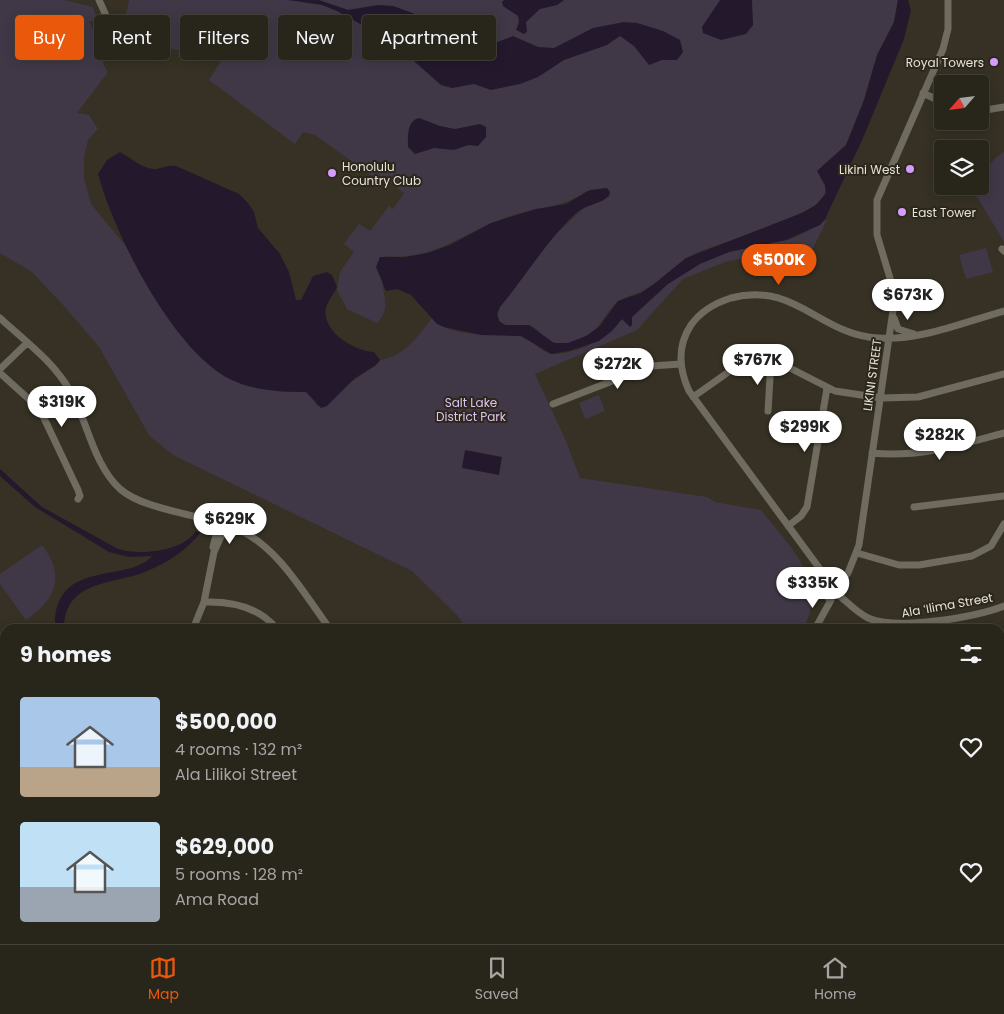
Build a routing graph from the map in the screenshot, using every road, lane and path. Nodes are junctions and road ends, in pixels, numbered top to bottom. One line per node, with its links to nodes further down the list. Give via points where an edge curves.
1 (99, 0): 3 (street)
2 (948, 0): 4 (street, LIKINI STREET, via 945,43)
3 (106, 15)
4 (923, 94): 5 (street); 8 (street, LIKINI STREET, via 888,170 876,206 877,234 893,288)
5 (934, 99)
6 (1004, 107): 7 (street)
7 (989, 110)
8 (893, 310): 11 (street, via 898,329); 12 (street, LIKINI STREET)
9 (1004, 311): 11 (street)
10 (0, 318): 13 (street)
11 (919, 335): 12 (street)
12 (888, 338): 15 (street, via 847,332 780,298 747,295 718,303 700,315 686,334); 21 (street, LIKINI STREET)
13 (25, 341): 16 (street); 29 (street, via 66,384 99,458 118,487 145,502)
14 (771, 361): 19 (street); 20 (street, via 756,360 737,366); 23 (street)
15 (681, 364): 20 (street); 22 (street, via 651,366)
16 (0, 369)
17 (0, 373): 27 (street, via 43,416 78,490)
18 (1004, 374): 21 (street, via 929,395)
19 (827, 388): 21 (street); 31 (street, via 808,507)
20 (693, 397): 31 (street)
21 (881, 398): 25 (street, LIKINI STREET)
22 (553, 404)
23 (768, 411)
24 (1004, 433): 25 (street, via 924,453)
25 (872, 453): 32 (street, LIKINI STREET)
26 (1004, 496): 28 (street)
27 (78, 499)
28 (914, 507)
29 (222, 524): 36 (street); 40 (street, via 254,538 273,555)
30 (1004, 524): 32 (street, via 991,546 972,556 909,566)
31 (788, 526): 33 (street)
32 (857, 553): 33 (street, LIKINI STREET, via 848,573)
33 (834, 584): 34 (street, via 842,589); 35 (street, via 826,588)
34 (841, 597): 35 (street); 42 (street, Ala ʻIlima Street, via 867,618)
35 (831, 600): 41 (street)
36 (204, 602): 38 (street); 39 (street, via 250,608)
37 (1004, 606): 43 (street, Ala ʻIlima Street, via 981,613)
38 (195, 624)
39 (272, 624)
40 (326, 624)
41 (818, 624)
42 (894, 624)
43 (906, 624)

